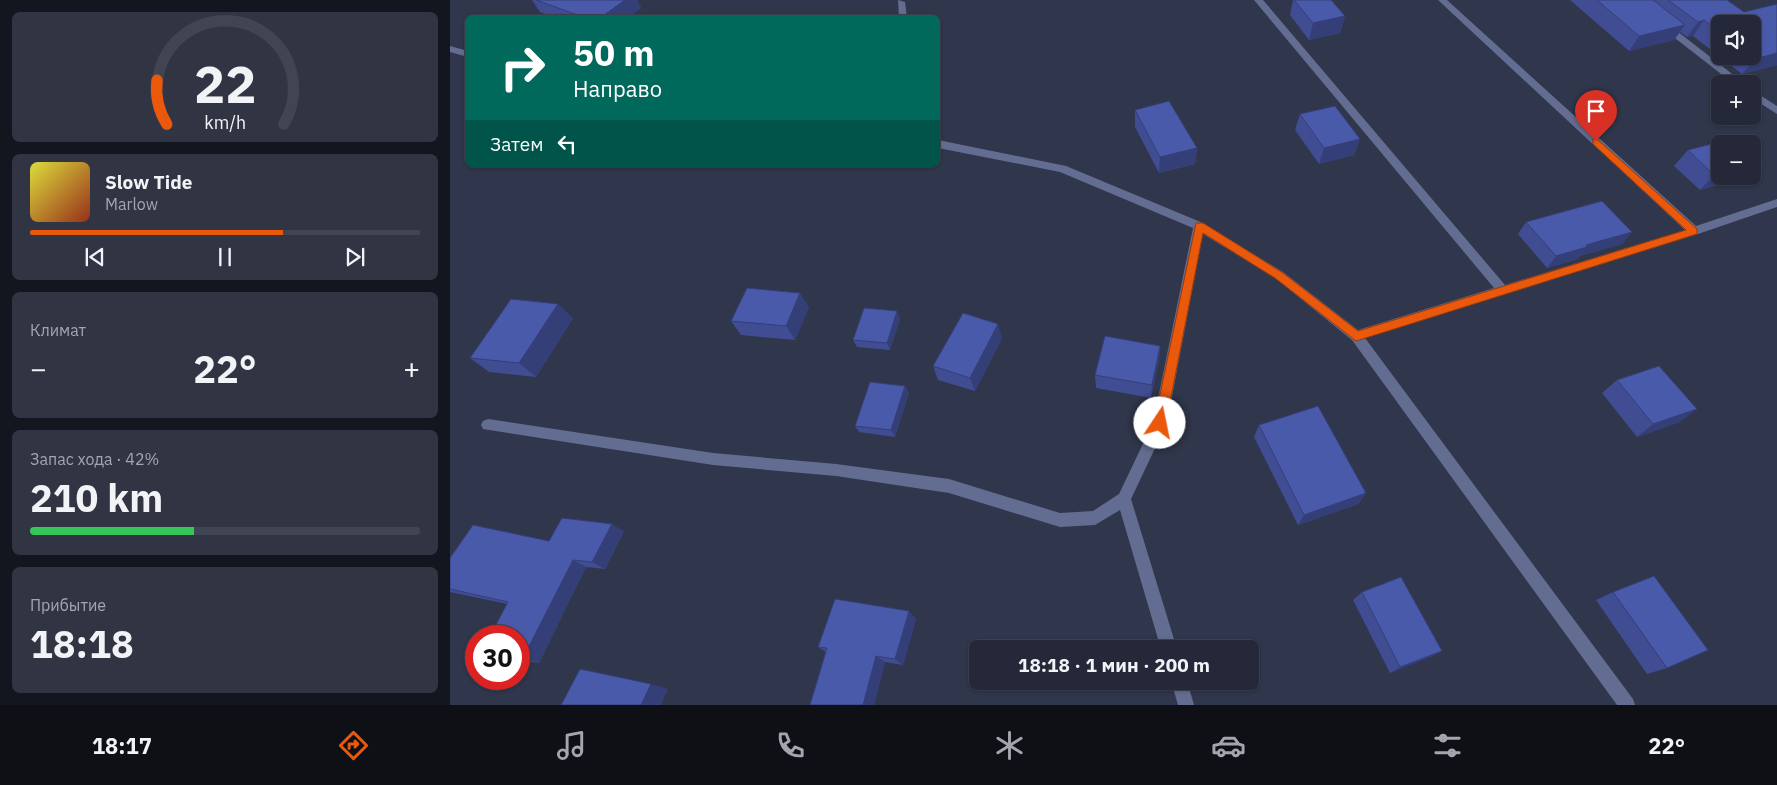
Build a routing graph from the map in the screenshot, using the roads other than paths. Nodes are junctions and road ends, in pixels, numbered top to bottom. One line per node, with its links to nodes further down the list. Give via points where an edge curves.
1 (1258, 0): 15 (street)
2 (1442, 0): 14 (street)
3 (901, 2): 4 (street)
4 (903, 15)
5 (1653, 18): 8 (street)
6 (450, 48): 7 (street)
7 (465, 53)
8 (1728, 75)
9 (1761, 100): 10 (street)
10 (1777, 112)
11 (940, 144): 13 (street, via 1062,169)
12 (1777, 203): 14 (street)
13 (1199, 226): 16 (street, via 1279,276); 18 (street, via 1160,423)
14 (1694, 231): 15 (street)
15 (1503, 291): 16 (street)
16 (1356, 336): 22 (street)
17 (488, 424): 18 (street, via 713,459 836,470 949,486 1060,520 1095,518)
18 (1124, 499): 19 (street)
19 (1166, 640)
20 (1182, 690): 21 (street)
21 (1186, 705)
22 (1627, 705)

